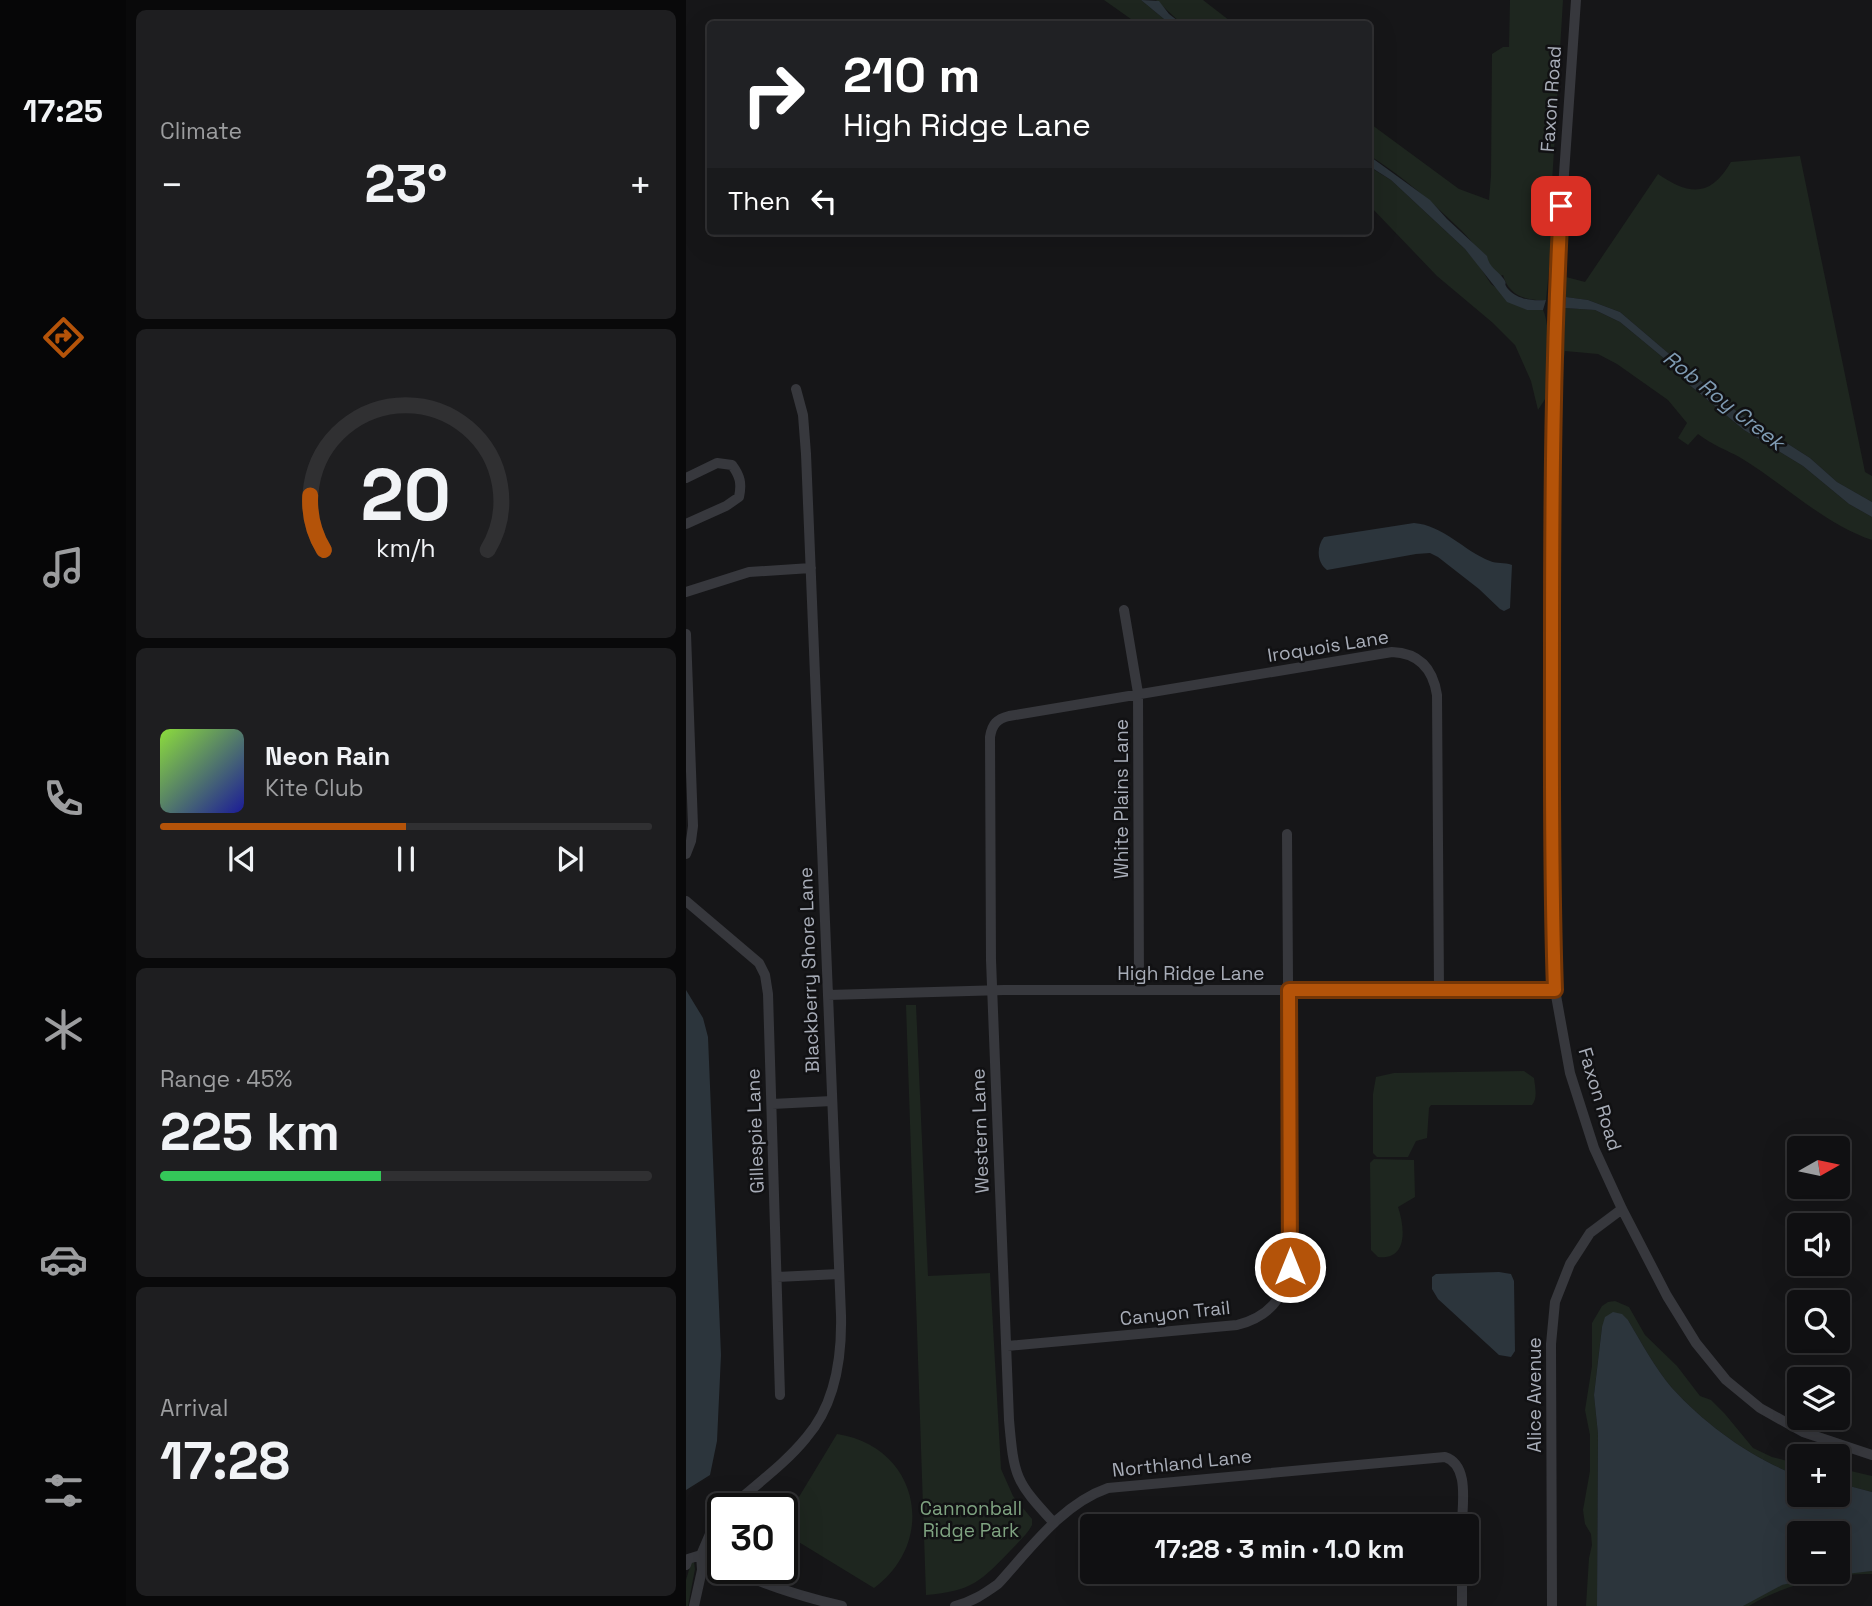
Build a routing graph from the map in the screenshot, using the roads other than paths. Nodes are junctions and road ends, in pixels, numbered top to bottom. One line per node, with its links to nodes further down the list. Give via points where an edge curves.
1 (1576, 0): 18 (street, Faxon Road, via 1556,290 1552,520)
2 (796, 389): 5 (street, Blackberry Shore Lane, via 804,424)
3 (686, 478): 4 (street, via 717,463 732,465 741,485 739,497)
4 (686, 524)
5 (811, 568): 6 (street, via 749,572); 20 (street, Blackberry Shore Lane)
6 (686, 592)
7 (1124, 610): 9 (street, White Plains Lane)
8 (686, 634): 10 (street)
9 (1138, 693): 11 (street, Iroquois Lane, via 1009,716); 15 (street, White Plains Lane); 17 (street, Iroquois Lane, via 1392,652 1423,662 1437,695)
10 (687, 704): 13 (street, via 693,832)
11 (994, 724): 19 (street, Western Lane, via 989,782)
12 (1287, 834): 16 (street, Canyon Trail)
13 (686, 854)
14 (686, 901): 22 (street, Gillespie Lane, via 759,963 765,975)
15 (1139, 990): 16 (street, High Ridge Lane); 19 (street, High Ridge Lane)
16 (1289, 990): 17 (street, High Ridge Lane); 26 (street, Canyon Trail, via 1290,1267 1281,1296 1268,1312 1237,1325)
17 (1439, 990): 18 (street, High Ridge Lane)
18 (1555, 990): 23 (street, Faxon Road, via 1570,1073 1594,1148)
19 (992, 991): 20 (street, High Ridge Lane); 26 (street, Western Lane)
20 (828, 995): 21 (street, Blackberry Shore Lane)
21 (832, 1101): 22 (street); 24 (street, Blackberry Shore Lane)
22 (772, 1104): 25 (street, Gillespie Lane)
23 (1622, 1209): 28 (street, Faxon Road, via 1674,1308 1726,1380 1760,1408 1803,1432); 42 (street, Alice Avenue, via 1590,1233 1570,1264 1555,1303 1551,1344)
24 (839, 1274): 25 (street); 29 (street, Blackberry Shore Lane, via 840,1350 835,1384 807,1437)
25 (778, 1277): 27 (street, Gillespie Lane)
26 (1007, 1346): 31 (street, Western Lane, via 1013,1464 1025,1492)
27 (780, 1395)
28 (1872, 1455)
29 (746, 1493)
30 (1462, 1514): 31 (street, Northland Lane, via 1458,1467 1450,1459 1438,1457 1108,1488 1079,1501)
31 (1054, 1523): 40 (street, Northland Lane, via 998,1584)
32 (707, 1541): 33 (street)
33 (701, 1555): 34 (street); 35 (street, via 688,1559); 38 (street)
34 (707, 1558)
35 (686, 1565)
36 (763, 1584): 39 (street)
37 (1462, 1584): 41 (street)
38 (694, 1606)
39 (842, 1606)
40 (955, 1606)
41 (1462, 1606)
42 (1552, 1606)

